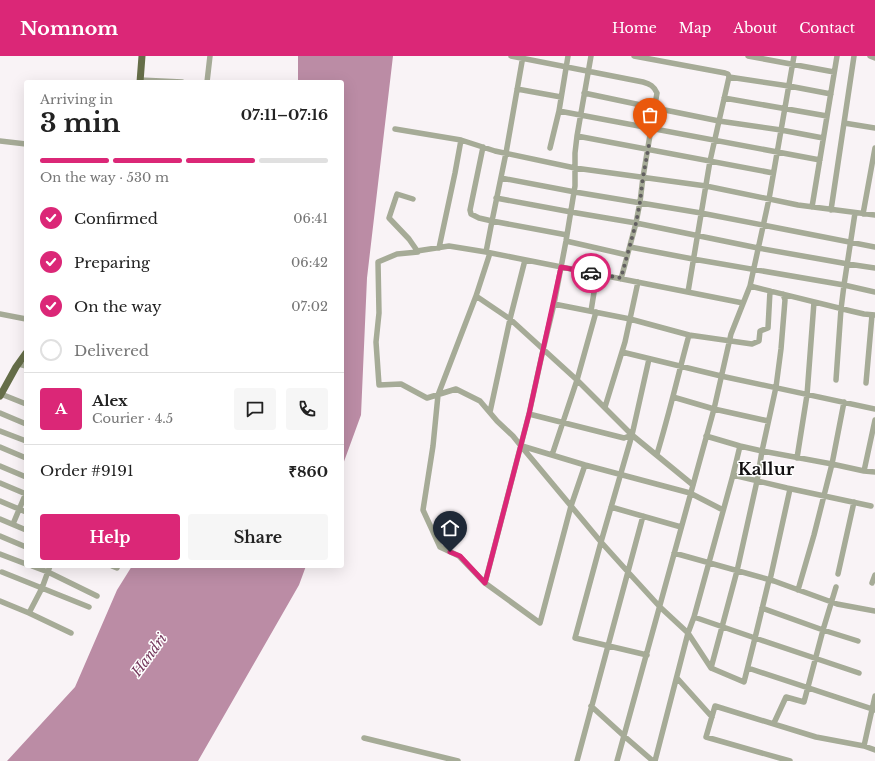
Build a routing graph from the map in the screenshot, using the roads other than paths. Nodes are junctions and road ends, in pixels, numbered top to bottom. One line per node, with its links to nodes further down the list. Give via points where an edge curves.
1 (142, 56): 20 (main road)
2 (210, 56): 21 (street)
3 (511, 56): 12 (street)
4 (568, 56): 16 (street)
5 (591, 56): 17 (street)
6 (634, 56): 14 (street)
7 (748, 56): 15 (street)
8 (794, 56): 15 (street)
9 (837, 56): 18 (street)
10 (854, 56): 34 (street)
11 (870, 56): 13 (street)
12 (523, 57): 16 (street); 23 (street)
13 (875, 58)
14 (663, 59): 19 (street, via 725,72)
15 (793, 64): 18 (street); 22 (street)
16 (566, 67): 17 (street); 26 (street)
17 (588, 71): 24 (street); 28 (street, via 651,85 657,93)
18 (834, 72): 25 (street)
19 (729, 76): 22 (street); 27 (street)
20 (140, 80)
21 (207, 80)
22 (789, 86): 25 (street); 29 (street)
23 (517, 89): 26 (street); 50 (street)
24 (584, 93): 28 (street); 31 (street)
25 (831, 94): 32 (street)
26 (561, 97): 30 (street)
27 (724, 98): 29 (street); 33 (street)
28 (654, 108): 33 (street); 37 (street)
29 (785, 108): 32 (street); 38 (street)
30 (559, 111): 31 (street); 46 (street)
31 (581, 116): 37 (street); 39 (street)
32 (827, 116): 40 (street)
33 (719, 121): 38 (street); 42 (street)
34 (844, 123): 35 (street); 64 (street)
35 (875, 128)
36 (395, 129): 41 (street)
37 (651, 129): 42 (street); 48 (street)
38 (781, 130): 40 (street); 49 (street)
39 (577, 136): 48 (street); 53 (street)
40 (823, 138): 51 (street)
41 (461, 140): 45 (street); 78 (street)
42 (715, 140): 49 (street); 52 (street)
43 (0, 141): 44 (street)
44 (24, 144)
45 (483, 147): 50 (street); 70 (street, via 470,210 474,216)
46 (550, 148)
47 (875, 148): 68 (street)
48 (648, 150): 52 (street); 55 (street)
49 (777, 152): 51 (street); 54 (street)
50 (506, 153): 53 (street); 56 (street)
51 (820, 160): 63 (street)
52 (710, 161): 54 (street); 57 (street)
53 (575, 168): 55 (street); 58 (street)
54 (774, 173): 61 (street)
55 (643, 177): 57 (street); 62 (street)
56 (501, 178): 58 (street); 59 (street)
57 (706, 186): 61 (street); 66 (street)
58 (575, 192): 62 (street); 65 (street)
59 (496, 198): 65 (street); 70 (street)
60 (413, 199): 80 (street, via 398,194 389,218 410,239)
61 (769, 199): 63 (street); 72 (street)
62 (640, 202): 66 (street); 71 (street)
63 (812, 207): 64 (street)
64 (831, 210): 67 (street)
65 (571, 212): 71 (street); 74 (street)
66 (701, 213): 72 (street); 73 (street)
67 (855, 213): 68 (street); 75 (street)
68 (863, 214): 69 (street)
69 (875, 216)
70 (492, 220): 74 (street); 81 (street)
71 (636, 223): 73 (street); 76 (street)
72 (763, 225): 75 (street); 79 (street)
73 (697, 235): 79 (street); 83 (street)
74 (567, 238): 82 (street); 86 (street)
75 (851, 243): 77 (street); 85 (street)
76 (630, 247): 82 (street); 83 (street)
77 (875, 247)
78 (439, 248): 80 (street); 81 (street, via 449,246)
79 (758, 248): 85 (street); 88 (street)
80 (417, 251): 122 (street, via 398,254 378,262 379,313 376,342 379,385 401,384 427,398)
81 (488, 252): 84 (street); 98 (street)
82 (627, 255): 90 (street)
83 (693, 259): 88 (street); 95 (street)
84 (525, 260): 86 (street); 107 (street)
85 (848, 264): 87 (street); 92 (street)
86 (561, 267): 89 (street); 101 (street)
87 (875, 268)
88 (754, 269): 92 (street); 93 (street)
89 (597, 274): 90 (street); 103 (street)
90 (621, 278): 91 (street)
91 (638, 282): 95 (street); 108 (street)
92 (844, 285): 96 (street); 102 (street)
93 (750, 286): 94 (street); 100 (street)
94 (770, 291): 97 (street); 110 (street, via 768,328 760,331 759,341 752,344)
95 (688, 292): 100 (street)
96 (875, 292)
97 (783, 294): 99 (street); 120 (street, via 785,300)
98 (476, 296): 107 (street); 122 (street)
99 (814, 302): 102 (street); 123 (street)
100 (743, 303): 110 (street)
101 (554, 304): 103 (street); 111 (street)
102 (841, 309): 105 (street); 118 (street)
103 (594, 312): 108 (street); 117 (street)
104 (0, 314): 106 (street)
105 (874, 315): 119 (street)
106 (24, 319)
107 (510, 319): 111 (street); 130 (street)
108 (630, 319): 109 (street); 112 (street)
109 (689, 335): 110 (street); 115 (street)
110 (730, 340): 116 (street)
111 (542, 350): 117 (street); 132 (street)
112 (622, 352): 113 (street); 127 (street)
113 (649, 358): 115 (street); 138 (street)
114 (22, 365): 121 (main road)
115 (680, 366): 116 (street); 124 (street)
116 (721, 376): 120 (street); 128 (street)
117 (577, 380): 127 (street); 135 (street)
118 (836, 380)
119 (866, 383)
120 (776, 387): 123 (street); 134 (street)
121 (0, 395): 126 (street)
122 (438, 395): 130 (street, via 456,389 480,400); 194 (street, via 423,510 440,547 460,556)
123 (807, 395): 125 (street); 148 (street)
124 (673, 397): 128 (street); 145 (street)
125 (844, 402): 129 (street); 149 (street)
126 (24, 403)
127 (605, 407): 138 (street)
128 (714, 409): 134 (street); 139 (street)
129 (875, 409)
130 (490, 412): 141 (street)
131 (0, 413): 136 (street)
132 (529, 414): 135 (street); 141 (street)
133 (875, 420): 152 (street)
134 (768, 421): 144 (street)
135 (562, 422): 138 (street, via 624,438); 146 (street)
136 (24, 423)
137 (0, 431): 140 (street)
138 (632, 435): 145 (street); 154 (street)
139 (706, 436): 142 (street); 159 (street)
140 (24, 440)
141 (521, 446): 146 (street); 167 (street); 194 (street)
142 (740, 446): 144 (street); 155 (street)
143 (0, 447): 147 (street)
144 (762, 451): 148 (street); 157 (street)
145 (657, 454): 159 (street)
146 (552, 455): 150 (street)
147 (24, 457)
148 (796, 458): 149 (street)
149 (832, 464): 152 (street); 163 (street)
150 (585, 465): 154 (street); 167 (street)
151 (0, 466): 156 (street)
152 (864, 471): 153 (street)
153 (875, 472)
154 (620, 474): 162 (street); 169 (street)
155 (733, 475): 157 (street); 171 (street)
156 (24, 476)
157 (757, 481): 160 (street); 187 (street)
158 (0, 483): 161 (street)
159 (693, 485): 162 (street)
160 (790, 489): 163 (street); 193 (street)
161 (24, 493)
162 (690, 494): 171 (street); 176 (street)
163 (824, 496): 166 (street); 198 (street)
164 (24, 499): 170 (street)
165 (0, 501): 170 (street)
166 (854, 502): 168 (street); 191 (street)
167 (571, 506): 179 (street); 194 (street, via 540,623)
168 (871, 506)
169 (611, 507): 173 (street); 179 (street)
170 (20, 509): 172 (street); 175 (street)
171 (723, 510): 183 (street)
172 (24, 511)
173 (643, 516): 176 (street); 190 (street)
174 (0, 519): 175 (street)
175 (13, 524): 177 (street)
176 (681, 527): 181 (street)
177 (24, 529)
178 (0, 536): 180 (street)
179 (601, 542): 190 (street); 214 (street, via 575,638)
180 (24, 546)
181 (674, 553): 183 (street); 203 (street)
182 (0, 554): 184 (street)
183 (708, 562): 187 (street); 207 (street)
184 (24, 563)
185 (37, 568): 189 (street)
186 (49, 568): 189 (street)
187 (737, 571): 193 (street); 208 (street)
188 (2, 572): 197 (street)
189 (48, 572): 197 (street); 199 (street)
190 (628, 572): 203 (street); 214 (street)
191 (838, 574)
192 (875, 575): 195 (street)
193 (770, 580): 198 (street); 204 (street)
194 (485, 583)
195 (872, 583)
196 (836, 586): 201 (street)
197 (42, 588): 202 (street); 206 (street)
198 (798, 590): 201 (street)
199 (97, 596)
200 (0, 601): 206 (street)
201 (832, 602): 205 (street); 209 (street)
202 (89, 607)
203 (660, 607): 211 (street); 215 (street)
204 (762, 608): 209 (street); 212 (street)
205 (875, 611)
206 (29, 613): 210 (street)
207 (694, 617): 208 (street); 211 (street)
208 (722, 626): 212 (street); 217 (street)
209 (823, 630): 213 (street); 216 (street)
210 (71, 633)
211 (688, 633): 217 (street); 220 (street)
212 (755, 638): 216 (street); 218 (street)
213 (858, 641)
214 (608, 646): 215 (street); 223 (street)
215 (647, 655): 227 (street)
216 (816, 658): 219 (street); 221 (street)
217 (711, 668): 218 (street, via 744,682)
218 (748, 668): 221 (street)
219 (859, 673)
220 (677, 678): 225 (street); 234 (street)
221 (808, 688): 224 (street); 226 (street, via 804,702 786,697)
222 (875, 696): 224 (street)
223 (592, 706): 227 (street); 232 (street)
224 (874, 709): 229 (street)
225 (712, 717): 226 (street, via 715,706); 235 (street, via 706,736)
226 (774, 723): 229 (street, via 816,736)
227 (624, 736): 233 (street); 234 (street)
228 (364, 738): 231 (street)
229 (864, 746): 230 (street)
230 (875, 750)
231 (458, 761)
232 (577, 761)
233 (617, 761)
234 (654, 761)
235 (790, 761)

